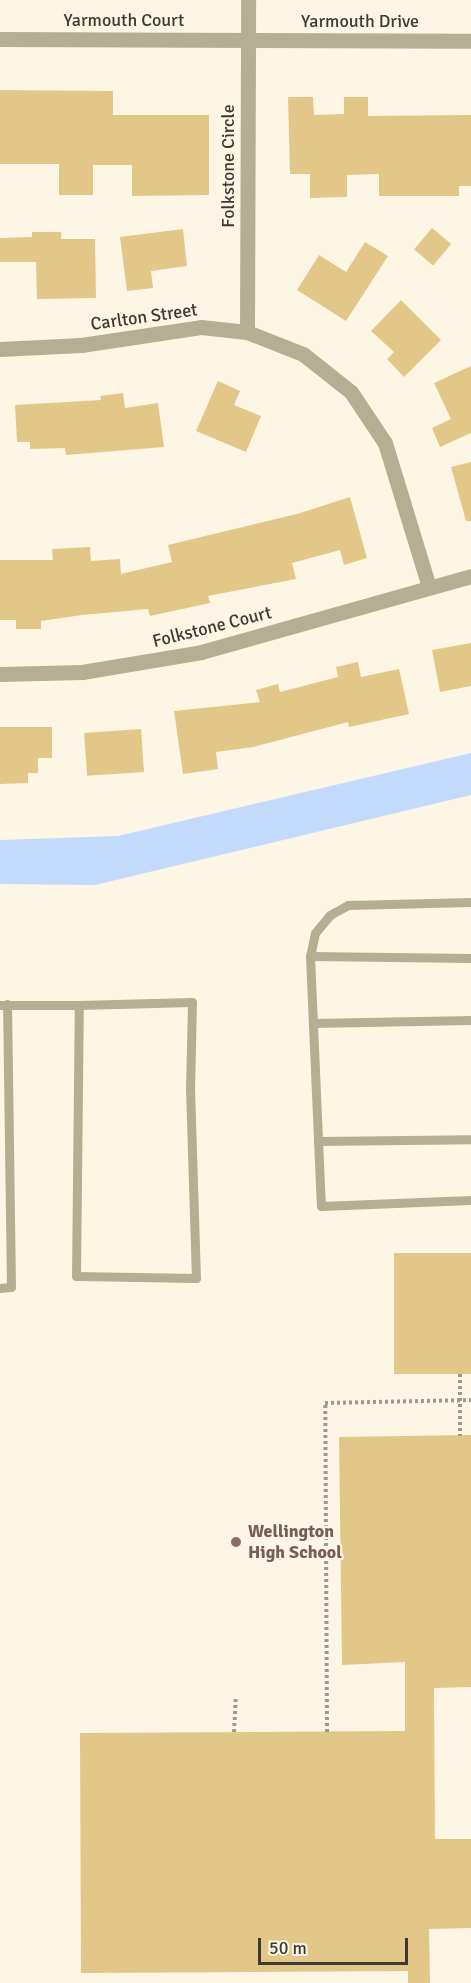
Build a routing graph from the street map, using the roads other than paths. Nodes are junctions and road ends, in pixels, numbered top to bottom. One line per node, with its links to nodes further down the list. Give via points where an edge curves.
1 (248, 0): 3 (street, Folkstone Circle)
2 (0, 39): 3 (street, Yarmouth Court)
3 (248, 40): 4 (street, Yarmouth Drive); 5 (street, Folkstone Circle)
4 (471, 41)
5 (247, 332): 6 (street, Carlton Street, via 201,327 81,345); 8 (street, Carlton Street, via 285,345 328,371 370,417 395,472)
6 (0, 349)
7 (471, 576): 8 (street)
8 (429, 587): 9 (street, Folkstone Court, via 181,656 82,672)
9 (0, 675)
10 (471, 902): 11 (lane, via 348,905 330,915 315,933)
11 (310, 956): 12 (lane); 16 (lane)
12 (471, 958)
13 (4, 1005): 14 (lane); 20 (lane, via 11,1287)
14 (79, 1005): 14 (lane, via 192,1002 190,1088 196,1278 76,1276)
15 (471, 1020): 16 (lane)
16 (313, 1023): 18 (lane)
17 (471, 1138): 18 (lane)
18 (318, 1141): 19 (lane, via 321,1206)
19 (471, 1200)
20 (0, 1288)

